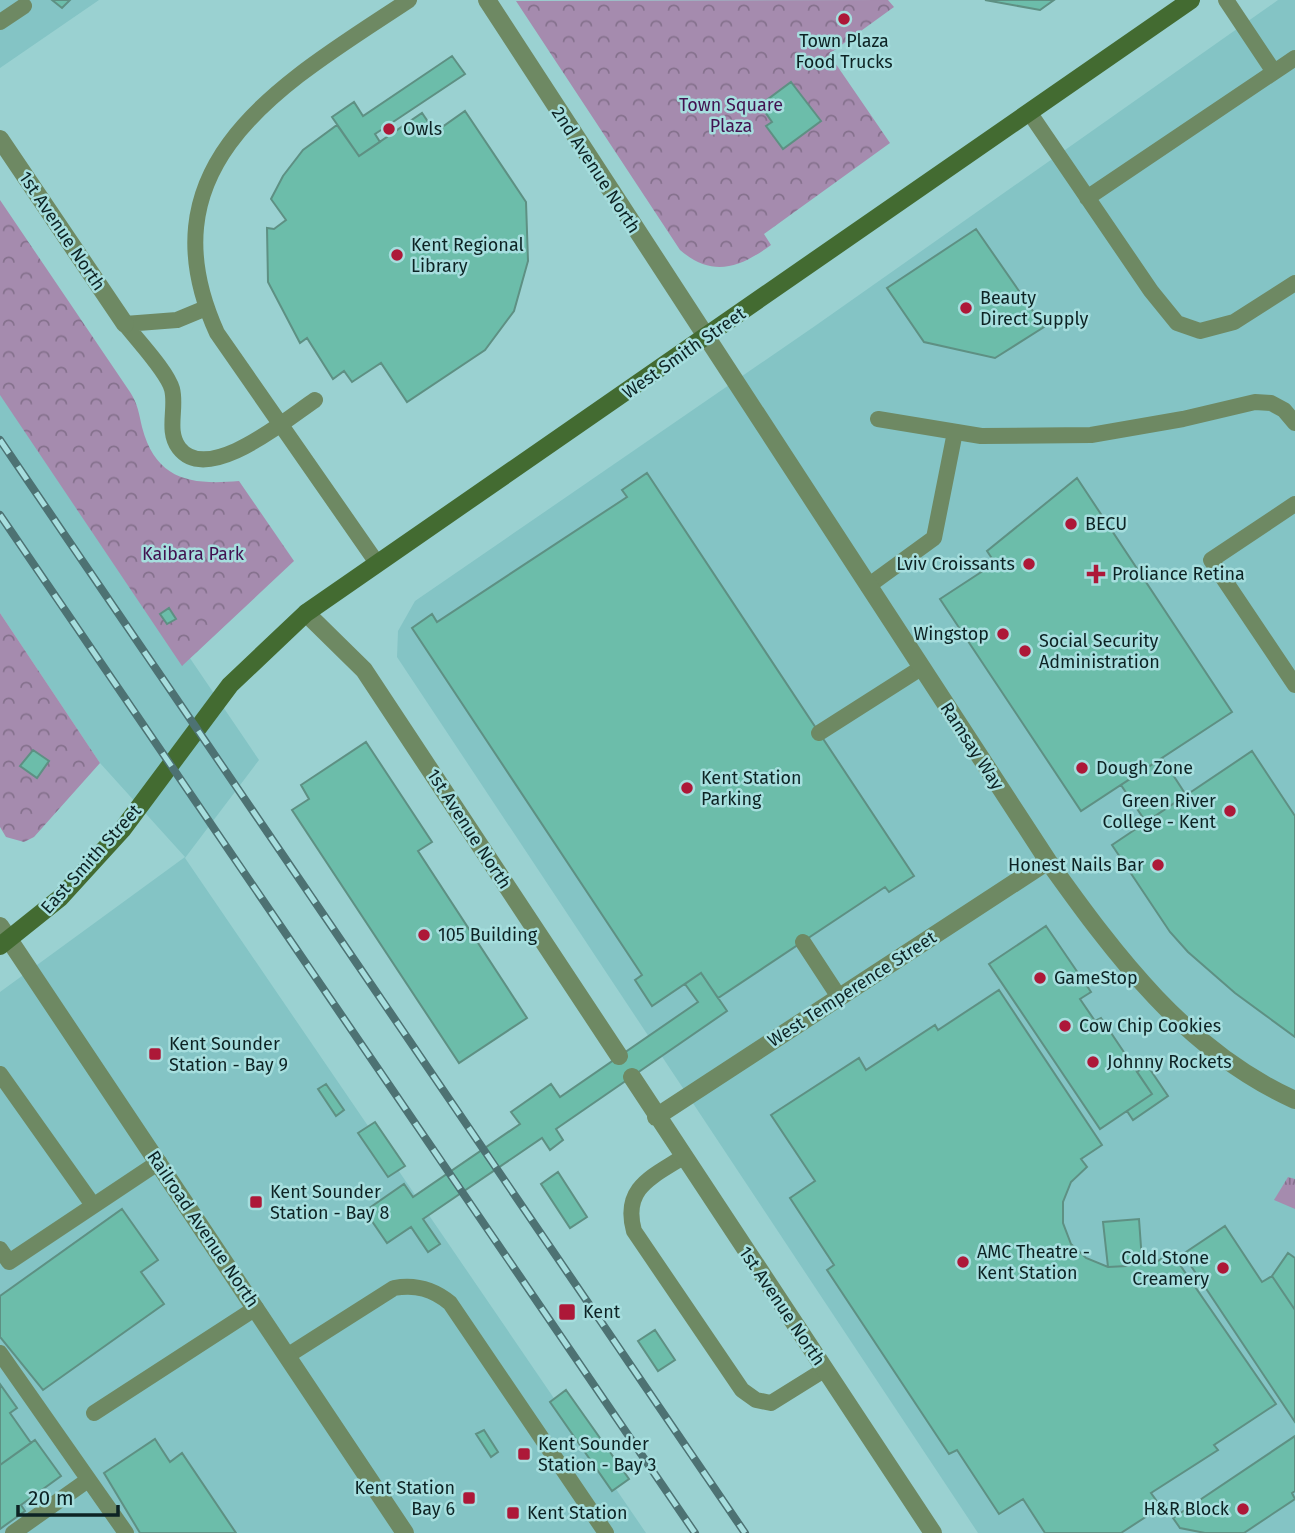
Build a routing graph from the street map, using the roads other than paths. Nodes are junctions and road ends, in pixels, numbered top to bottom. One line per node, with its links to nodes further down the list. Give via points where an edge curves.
1 (409, 0): 13 (lane, via 304,70 241,125 205,189 198,218 195,256)
2 (487, 0): 15 (street, 2nd Avenue North)
3 (1191, 0): 9 (main road, West Smith Street)
4 (1226, 0): 8 (lane)
5 (24, 6): 6 (lane)
6 (0, 22)
7 (1295, 59): 8 (lane)
8 (1274, 72): 11 (lane)
9 (1029, 112): 11 (lane); 15 (main road, West Smith Street)
10 (0, 139): 14 (street, 1st Avenue North)
11 (1087, 198): 12 (lane, via 1177,323 1200,331 1234,322)
12 (1295, 283)
13 (206, 308): 14 (lane, via 177,320); 18 (lane, via 217,333)
14 (125, 324): 18 (lane, via 172,389 173,433 179,448 190,456 223,458)
15 (705, 339): 22 (main road, West Smith Street); 23 (street, Ramsay Way)
16 (315, 400): 18 (lane)
17 (878, 419): 20 (lane)
18 (279, 423): 22 (lane)
19 (1295, 423): 20 (lane, via 1271,403 1255,402 1091,435 1005,437)
20 (955, 432): 23 (lane, via 934,538)
21 (1295, 503): 26 (lane, via 1211,560)
22 (377, 564): 24 (main road, West Smith Street)
23 (868, 586): 25 (street, Ramsay Way)
24 (306, 613): 27 (main road, West Smith Street, via 230,685); 33 (street, 1st Avenue North, via 363,670)
25 (921, 668): 28 (lane); 29 (street, Ramsay Way)
26 (1295, 685)
27 (199, 730): 30 (main road, East Smith Street, via 122,830 60,898)
28 (819, 733)
29 (1048, 861): 32 (street, West Temperence Street); 36 (street, Ramsay Way, via 1105,942 1170,1013 1245,1073)
30 (3, 937): 39 (street, Railroad Avenue North)
31 (803, 942): 32 (lane)
32 (839, 997): 37 (street, West Temperence Street)
33 (619, 1056)
34 (0, 1074): 40 (lane)
35 (632, 1077): 37 (street, 1st Avenue North)
36 (1295, 1100)
37 (656, 1117): 38 (street, 1st Avenue North)
38 (683, 1157): 45 (street, 1st Avenue North); 45 (lane, via 641,1186 629,1214 634,1231 742,1390 771,1403)
39 (159, 1162): 40 (lane); 42 (street, Railroad Avenue North)
40 (93, 1205): 41 (lane, via 9,1262)
41 (0, 1250)
42 (256, 1308): 44 (street, Railroad Avenue North); 46 (lane)
43 (0, 1353): 47 (lane)
44 (287, 1356): 50 (street, Railroad Avenue North); 51 (lane, via 394,1288 408,1285 435,1291 450,1303)
45 (824, 1370): 52 (street, 1st Avenue North)
46 (94, 1413)
47 (88, 1480): 48 (lane); 49 (lane)
48 (13, 1533)
49 (125, 1533)
50 (405, 1533)
51 (606, 1533)
52 (933, 1533)

